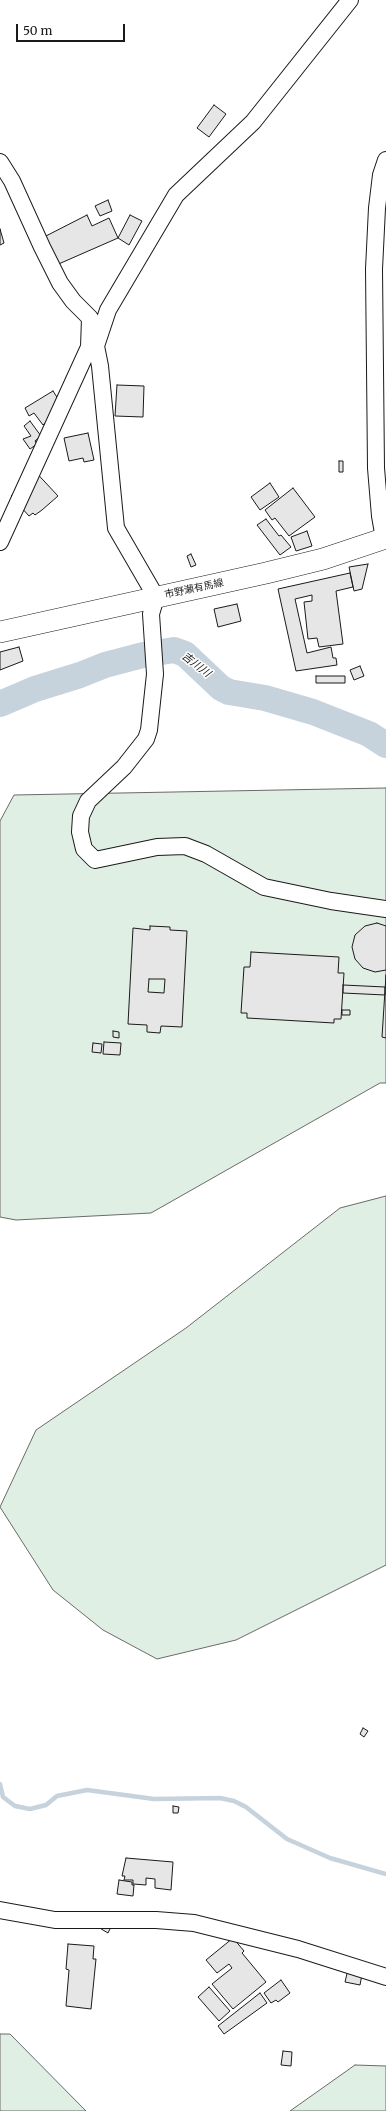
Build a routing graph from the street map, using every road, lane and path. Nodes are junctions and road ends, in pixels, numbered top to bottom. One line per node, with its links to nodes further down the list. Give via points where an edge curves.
1 (350, 0): 4 (street, via 253,122 176,195 108,310)
2 (386, 160): 5 (street, via 376,208 374,269 376,468 380,516)
3 (0, 162): 4 (street, via 60,283 90,318)
4 (93, 347): 6 (street); 7 (street, via 100,366 116,528)
5 (385, 538): 7 (main road, 市野瀬有馬線, via 323,559)
6 (0, 542)
7 (154, 605): 8 (main road, 市野瀬有馬線); 9 (street, via 155,674 149,730 146,739 124,767 88,801 80,824 84,850 95,860 157,847 185,846 206,854 264,887)
8 (0, 632)
9 (386, 910)
10 (0, 1910): 11 (street, via 55,1920 156,1920 194,1923 298,1949)
11 (386, 1977)

